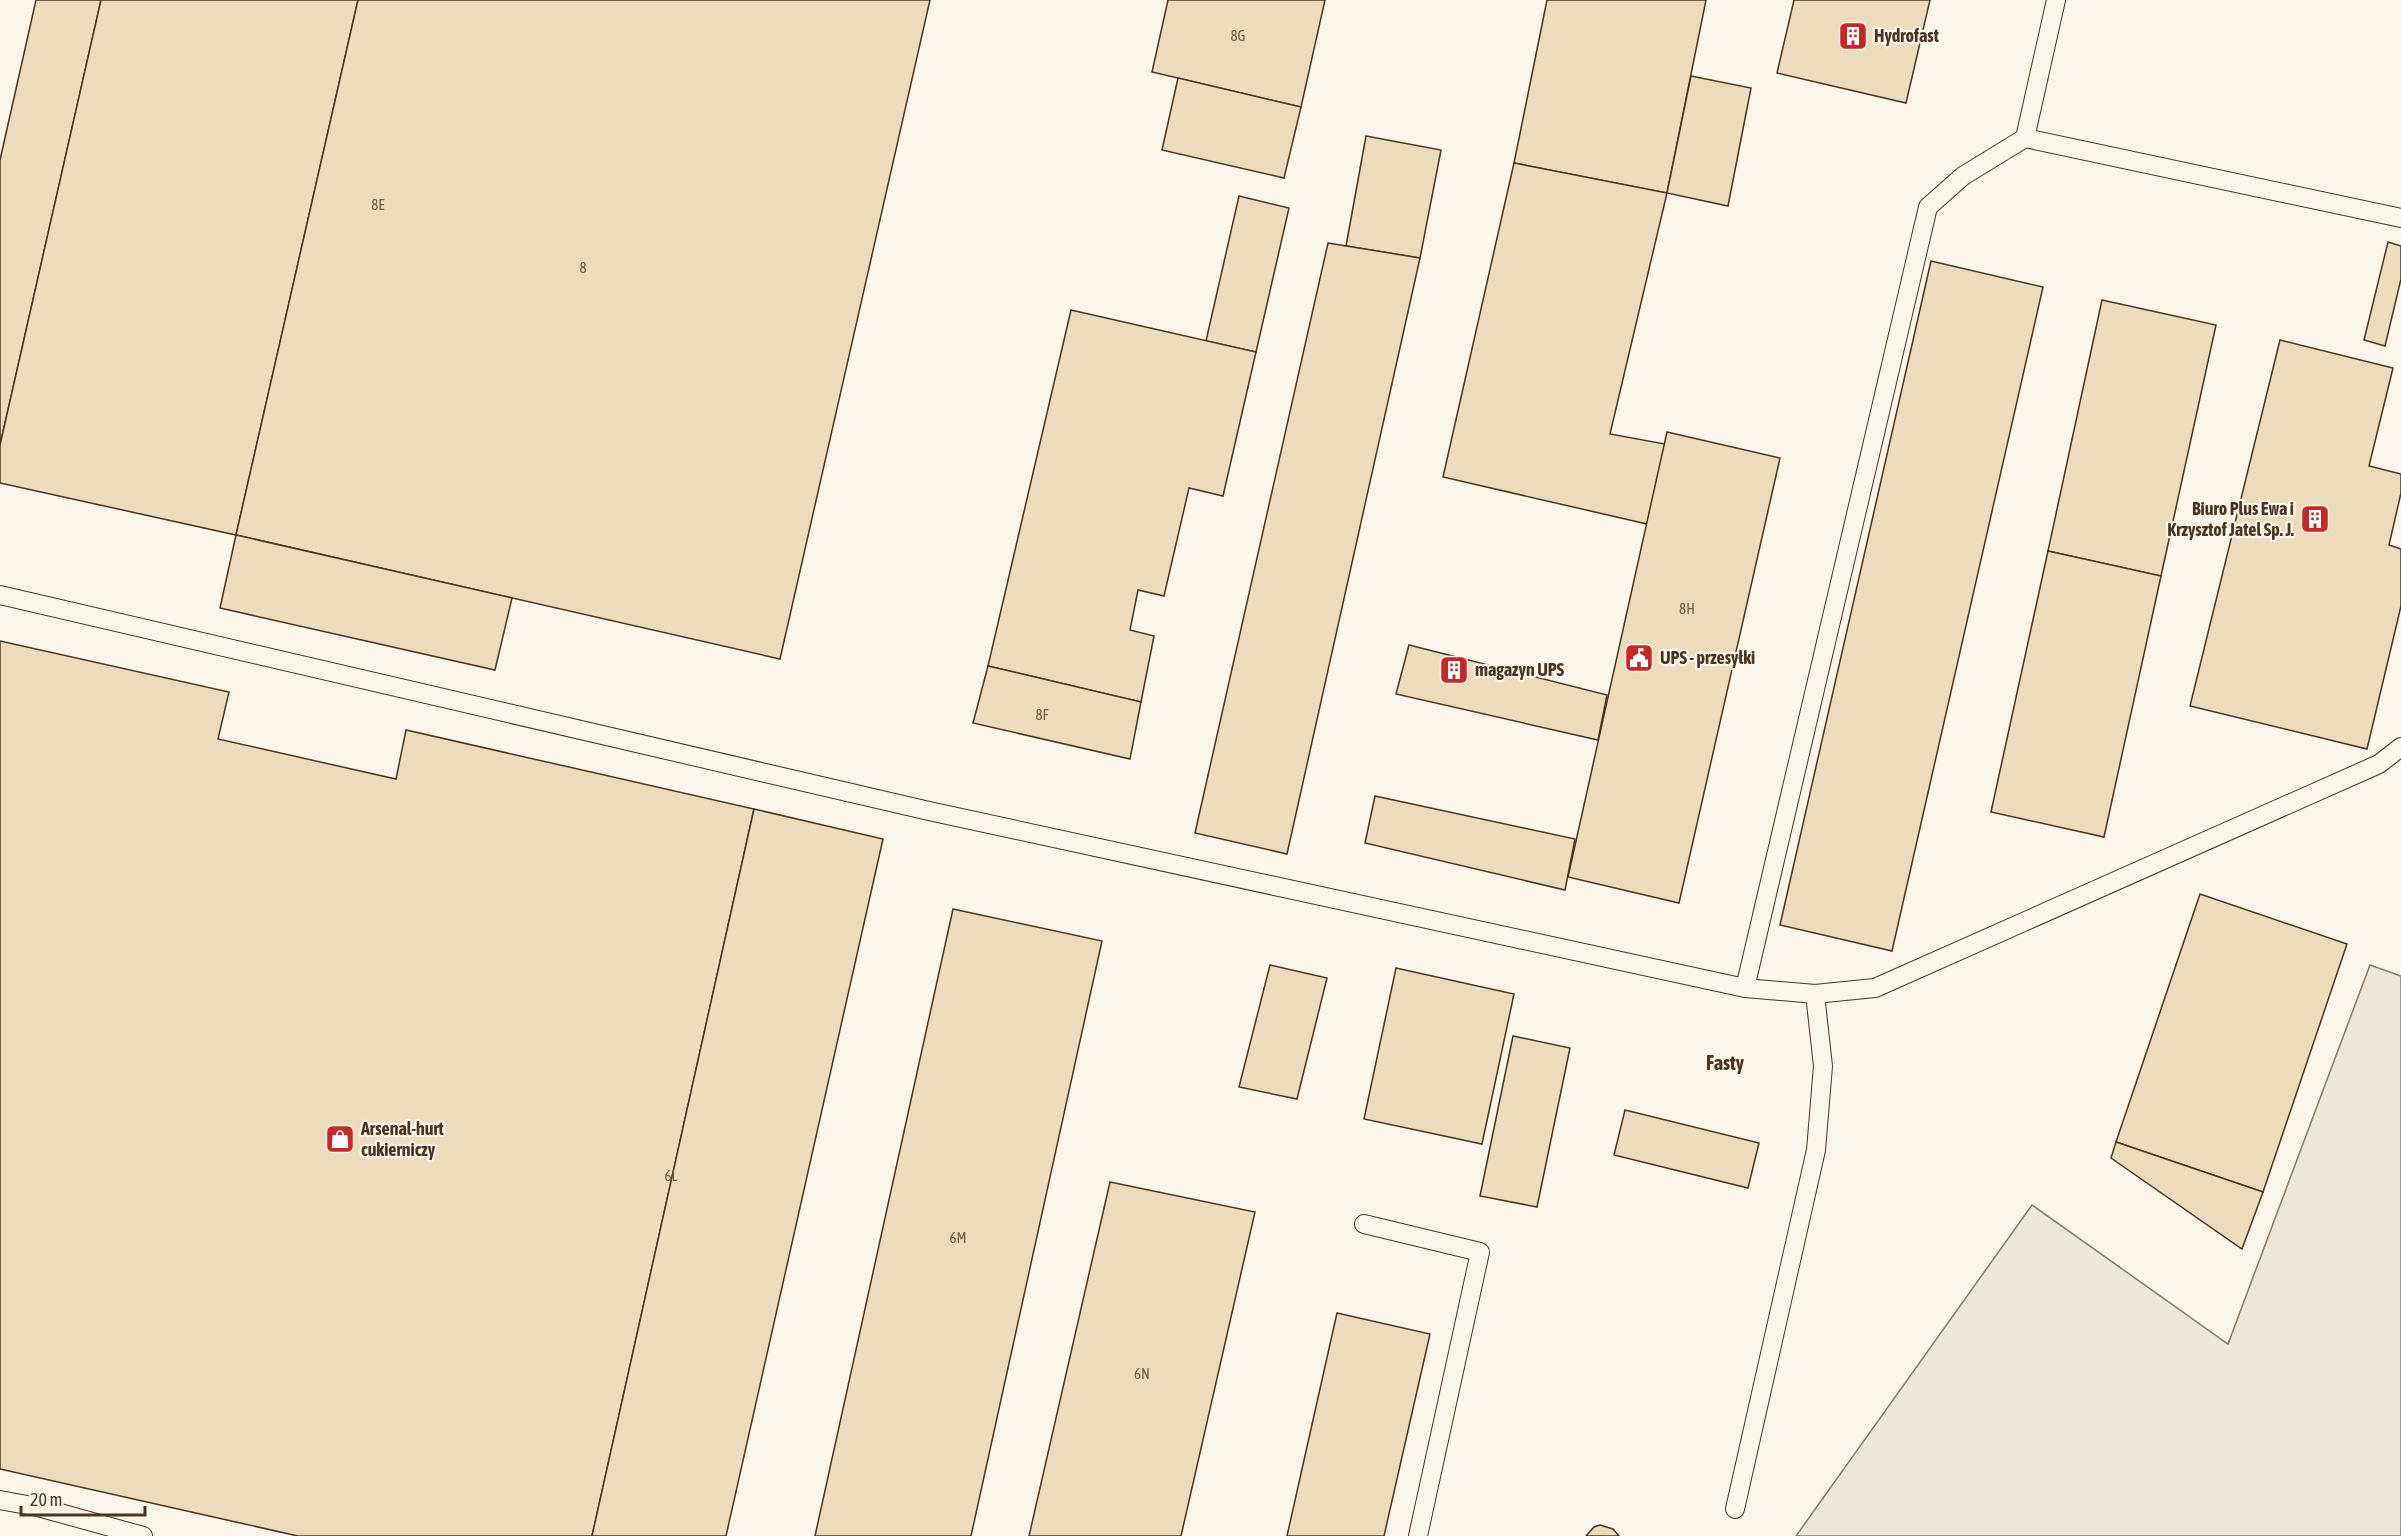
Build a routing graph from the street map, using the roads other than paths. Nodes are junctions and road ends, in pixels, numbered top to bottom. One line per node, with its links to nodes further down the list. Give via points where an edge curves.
1 (2056, 0): 2 (lane)
2 (2025, 138): 3 (lane); 6 (lane, via 1963,176 1928,207)
3 (2401, 218)
4 (0, 595): 6 (lane, via 929,811)
5 (2401, 747): 7 (lane, via 2379,764 1875,988)
6 (1745, 988): 7 (lane)
7 (1815, 994): 10 (lane, via 1823,1066 1816,1150)
8 (1364, 1224): 12 (lane, via 1480,1251)
9 (0, 1500): 11 (lane)
10 (1735, 1509)
11 (143, 1536)
12 (1418, 1536)

